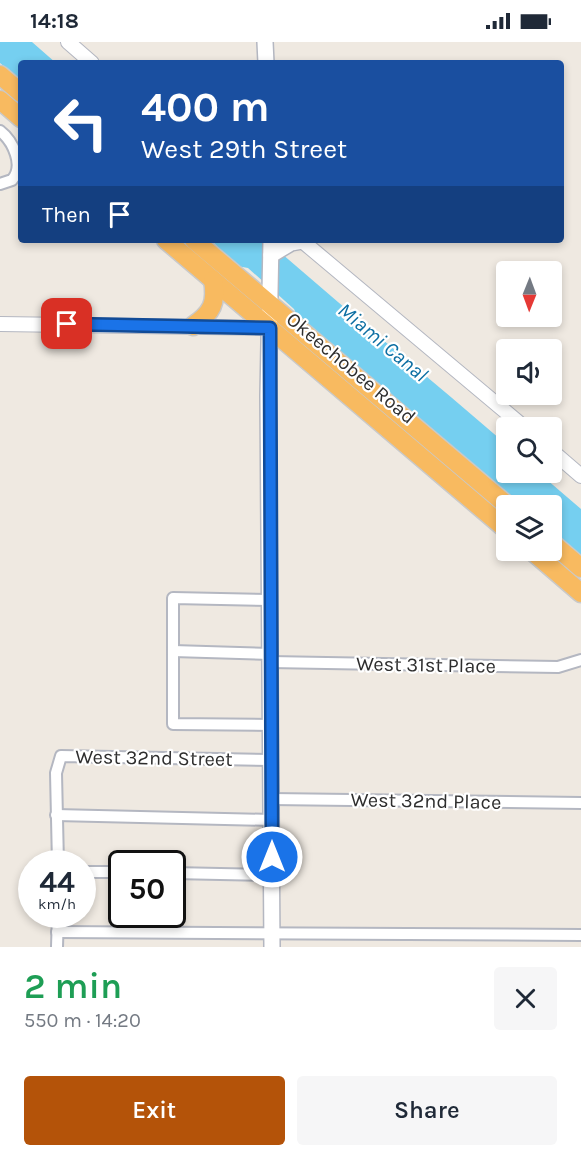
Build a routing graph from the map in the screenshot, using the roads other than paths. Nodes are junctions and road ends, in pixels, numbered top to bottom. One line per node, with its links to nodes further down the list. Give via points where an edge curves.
1 (68, 42): 3 (street)
2 (265, 42): 4 (main road)
3 (89, 60)
4 (266, 60)
5 (0, 75): 6 (highway)
6 (18, 90)
7 (0, 100): 8 (highway)
8 (18, 115)
9 (0, 130): 10 (street, via 12,147 18,168 12,180)
10 (0, 184)
11 (170, 243): 16 (highway, Okeechobee Road)
12 (198, 243): 17 (highway, Okeechobee Road)
13 (289, 243): 15 (main road)
14 (299, 243): 21 (street)
15 (271, 245): 17 (main road)
16 (213, 280): 19 (highway, via 213,309); 20 (highway, Okeechobee Road)
17 (271, 298): 20 (main road); 24 (highway, Okeechobee Road)
18 (0, 324): 19 (street)
19 (193, 326): 20 (street)
20 (270, 328): 25 (highway, Okeechobee Road); 30 (main road)
21 (512, 417)
22 (562, 460): 23 (street)
23 (581, 476)
24 (496, 495)
25 (496, 521)
26 (562, 552): 28 (highway)
27 (544, 561): 29 (highway)
28 (581, 568)
29 (581, 593)
30 (270, 600): 31 (street, via 173,597); 32 (main road)
31 (173, 651): 32 (street, West 31st Place); 34 (street, via 173,724)
32 (270, 658): 33 (street, West 31st Place, via 558,667); 34 (main road)
33 (581, 660)
34 (271, 725): 35 (main road)
35 (271, 759): 36 (main road); 38 (street, West 32nd Street, via 61,756 56,773)
36 (271, 799): 37 (street, West 32nd Place); 39 (main road)
37 (581, 803)
38 (56, 815): 39 (street); 40 (street)
39 (272, 820): 42 (main road)
40 (57, 850)
41 (186, 873): 42 (street)
42 (272, 875): 46 (main road)
43 (57, 928): 44 (street)
44 (57, 932): 46 (street); 47 (street)
45 (581, 935): 46 (street)
46 (272, 940)
47 (57, 947)

